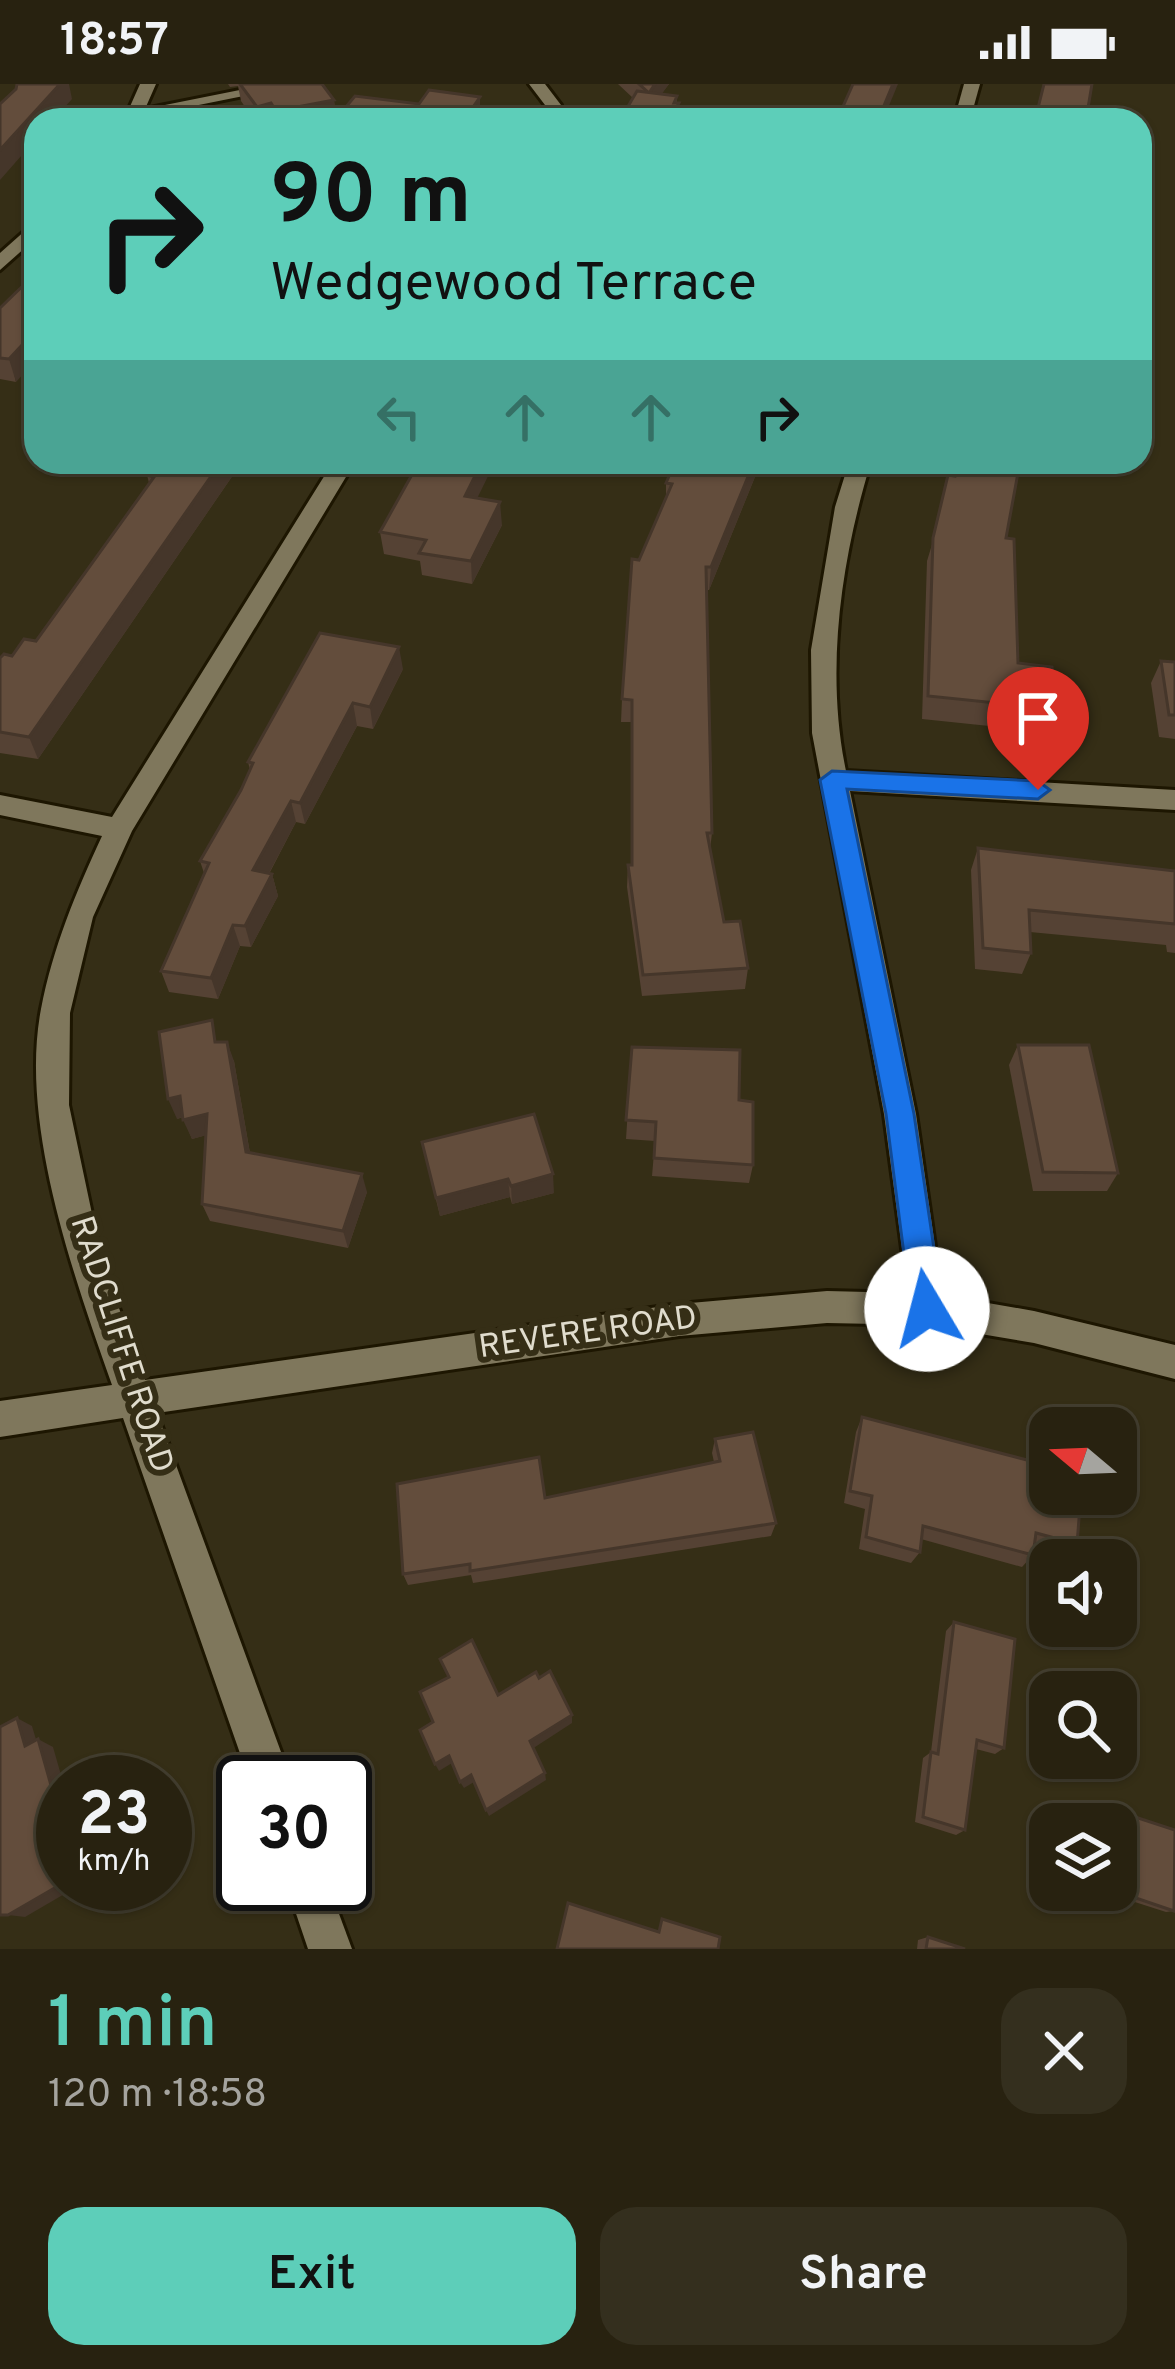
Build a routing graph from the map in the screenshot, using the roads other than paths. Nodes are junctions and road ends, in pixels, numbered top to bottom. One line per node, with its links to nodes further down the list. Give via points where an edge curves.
1 (295, 84): 2 (street)
2 (181, 108)
3 (24, 239): 4 (street)
4 (0, 264)
5 (337, 474): 10 (street, RADCLIFFE ROAD)
6 (857, 474): 7 (street, via 823,650)
7 (832, 780): 8 (street); 11 (street, via 900,1114)
8 (1175, 800)
9 (0, 805): 10 (street)
10 (119, 829): 13 (street, RADCLIFFE ROAD, via 79,917 56,1012 53,1105 85,1261)
11 (927, 1309): 12 (street, REVERE ROAD); 13 (street, REVERE ROAD, via 827,1307 679,1320)
12 (1175, 1362)
13 (135, 1400): 14 (street, REVERE ROAD); 15 (street, RADCLIFFE ROAD)
14 (0, 1419)
15 (261, 1755)
16 (317, 1911): 17 (street)
17 (330, 1949)

